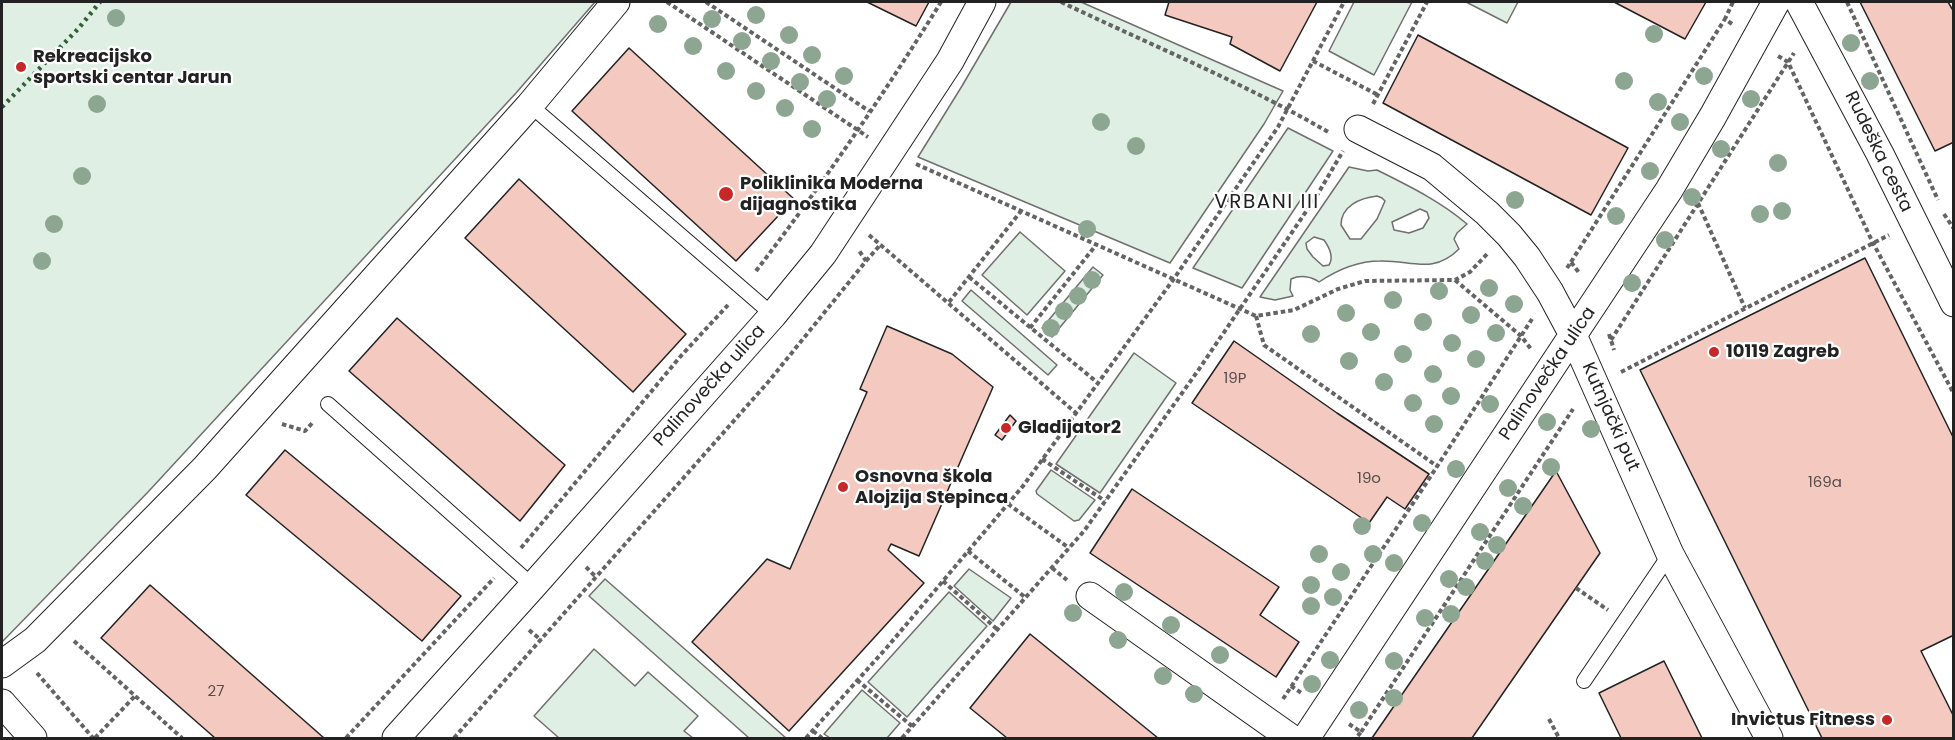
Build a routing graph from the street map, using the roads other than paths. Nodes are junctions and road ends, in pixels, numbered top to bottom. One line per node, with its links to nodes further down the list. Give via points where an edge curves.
1 (616, 2): 5 (street)
2 (982, 2): 8 (street, Palinovečka ulica, via 950,61 824,254)
3 (1776, 2): 9 (street, Palinovečka ulica, via 1669,190)
4 (1799, 2): 7 (street, Rudeška cesta)
5 (530, 105): 8 (lane); 14 (street, via 205,468 35,640)
6 (1353, 136): 9 (street, Kutnjački put, via 1432,167 1487,213 1527,257)
7 (1953, 303)
8 (773, 315): 12 (street, Palinovečka ulica)
9 (1573, 335): 11 (street, Kutnjački put); 20 (street, Palinovečka ulica)
10 (328, 404): 12 (lane)
11 (1670, 554): 15 (lane); 21 (street, Kutnjački put)
12 (533, 586): 18 (street, Palinovečka ulica)
13 (1090, 596): 19 (street)
14 (2, 664)
15 (1584, 681)
16 (2, 702): 17 (street)
17 (33, 738)
18 (396, 738)
19 (1291, 738)
20 (1306, 738)
21 (1769, 738)

